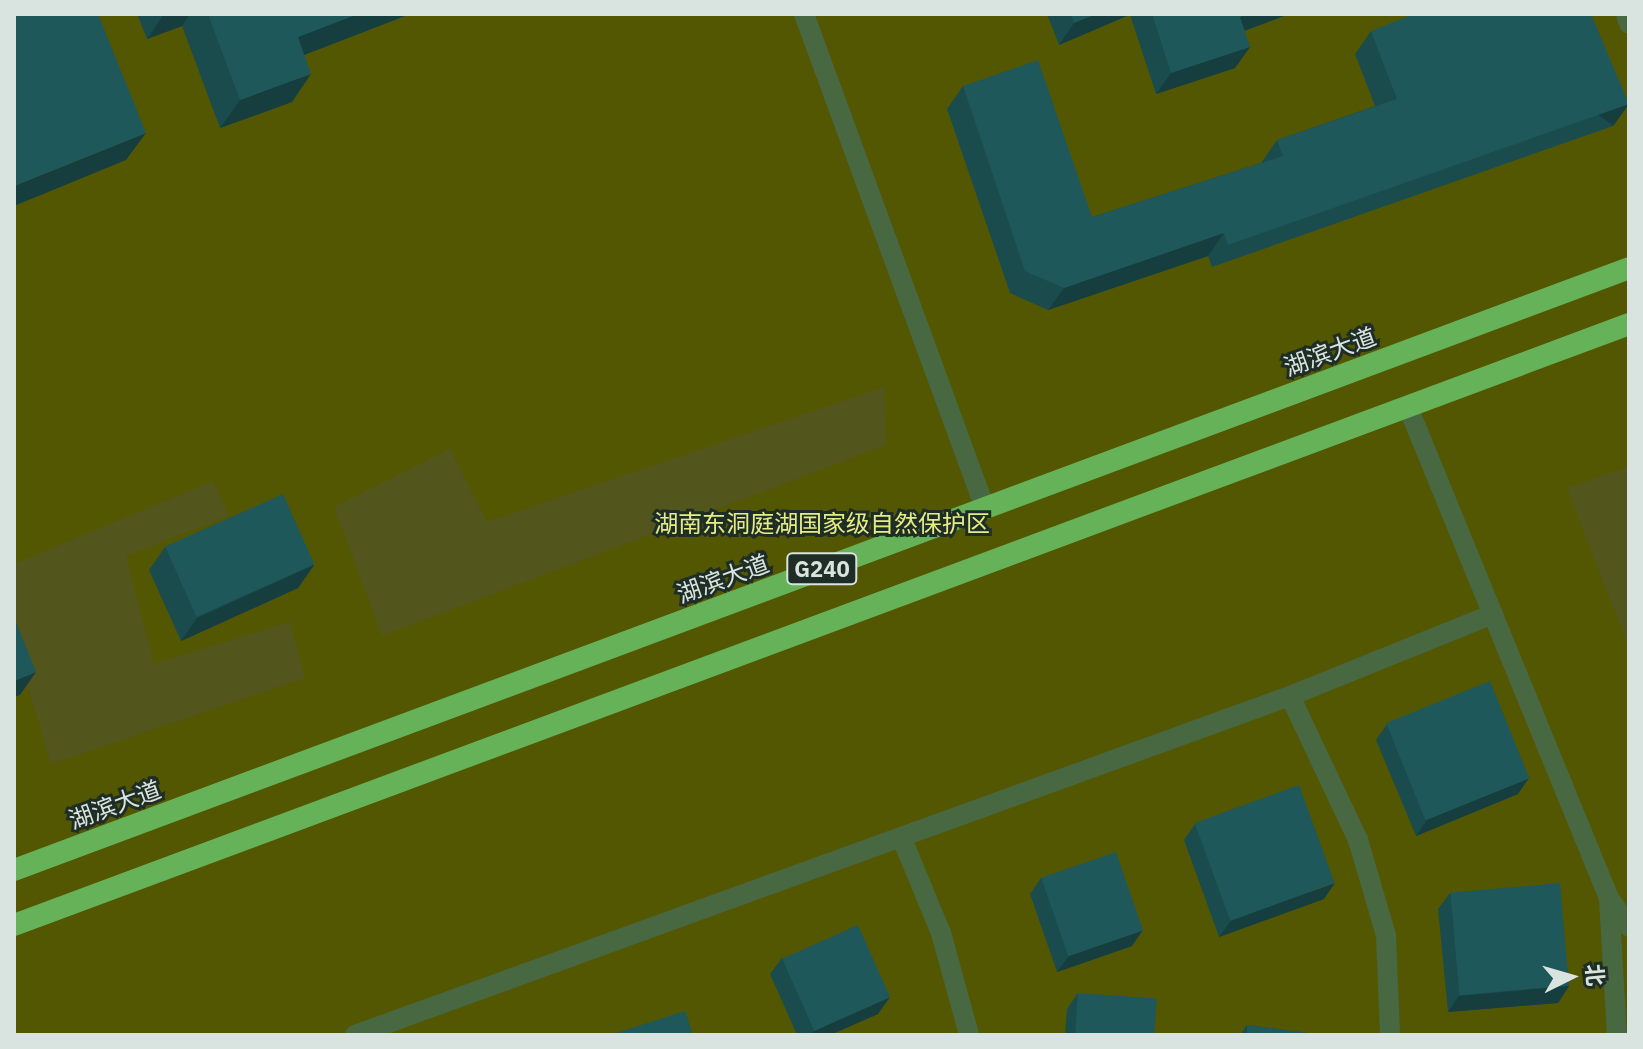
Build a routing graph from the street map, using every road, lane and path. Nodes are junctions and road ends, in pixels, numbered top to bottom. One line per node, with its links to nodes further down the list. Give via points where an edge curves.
1 (804, 14): 7 (street)
2 (1626, 14): 3 (street)
3 (1629, 24)
4 (1629, 268): 7 (highway, 湖滨大道 / G240)
5 (1629, 324): 6 (highway, G240)
6 (1408, 407): 8 (street); 13 (highway, G240)
7 (985, 508): 11 (highway, 湖滨大道 / G240)
8 (1493, 614): 9 (street); 12 (street)
9 (1290, 696): 10 (street); 17 (street, via 1358,840 1386,935)
10 (903, 841): 15 (street); 16 (street, via 941,933)
11 (14, 870)
12 (1609, 898): 14 (street); 18 (street)
13 (14, 925)
14 (1629, 927)
15 (355, 1035)
16 (969, 1035)
17 (1390, 1035)
18 (1617, 1035)

